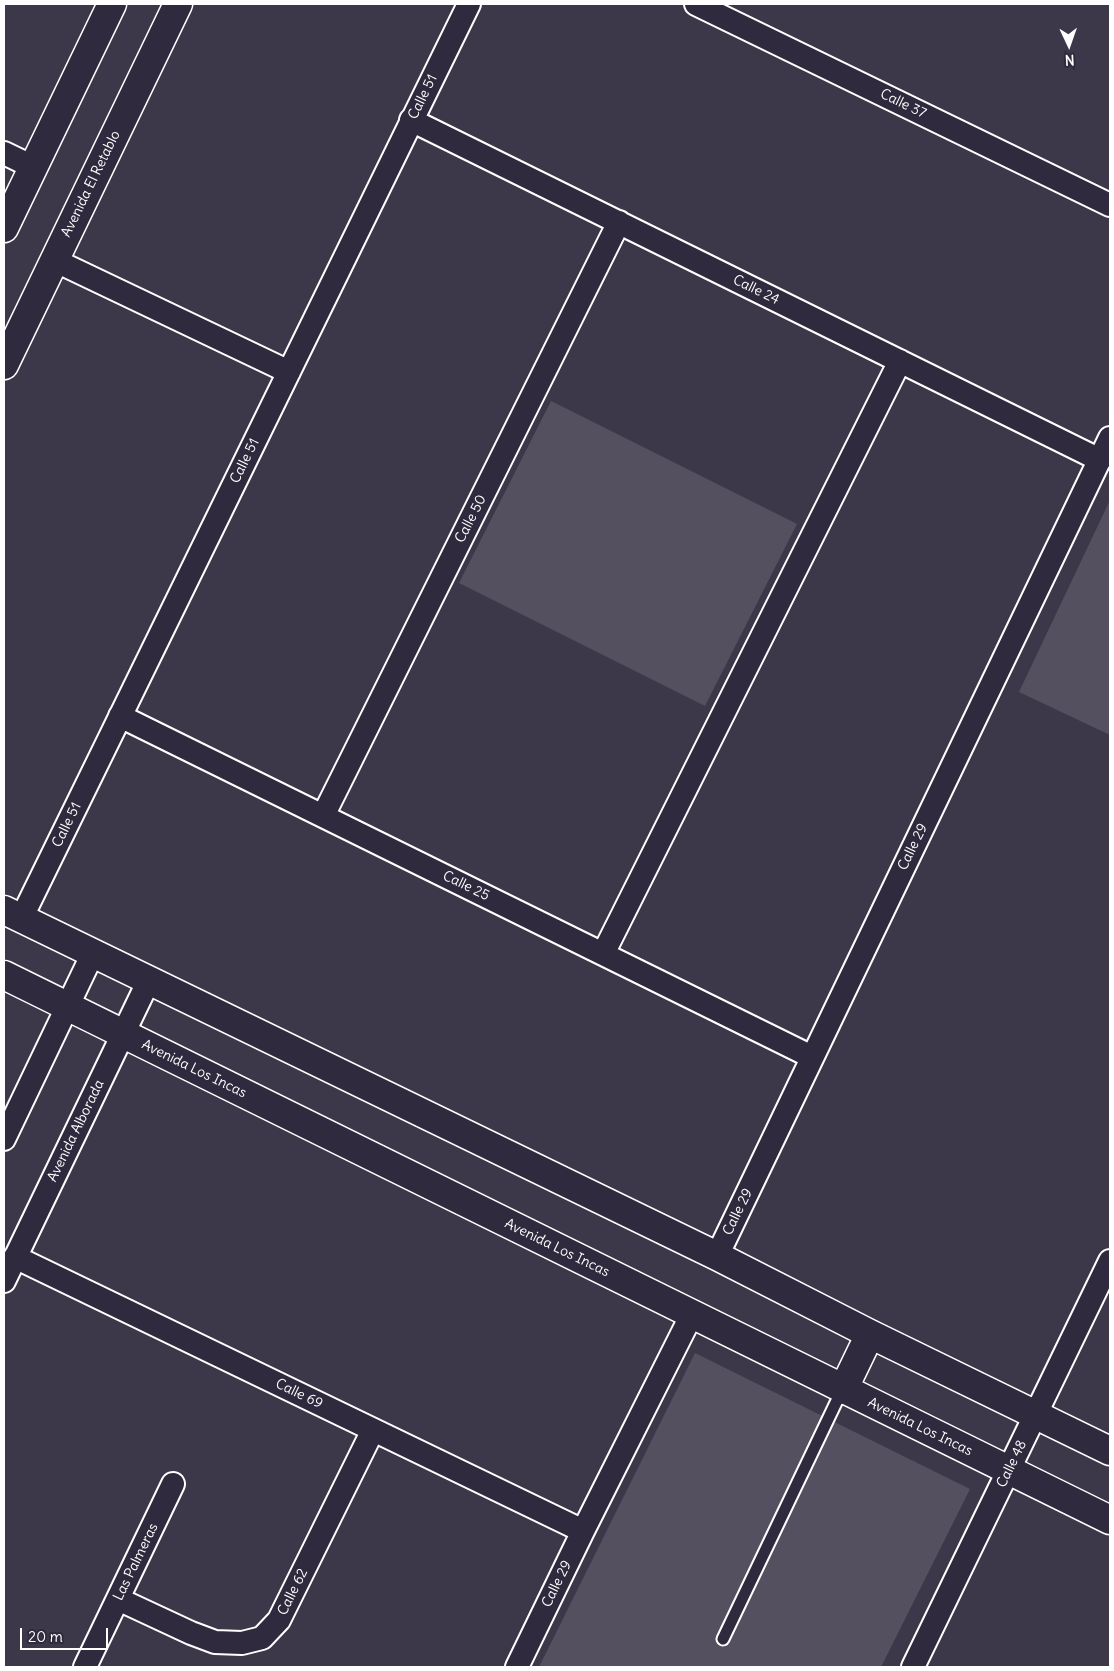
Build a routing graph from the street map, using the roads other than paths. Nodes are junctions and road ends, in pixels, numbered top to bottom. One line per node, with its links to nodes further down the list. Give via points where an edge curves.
1 (112, 4): 7 (main road)
2 (178, 4): 11 (main road, Avenida El Retablo)
3 (468, 4): 5 (street, Calle 51)
4 (696, 4): 8 (street, Calle 37)
5 (411, 120): 9 (street, Calle 24); 14 (street, Calle 51)
6 (4, 153): 7 (street)
7 (33, 167): 10 (main road)
8 (1110, 205)
9 (619, 222): 12 (street, Calle 24); 18 (street, Calle 50)
10 (4, 228)
11 (54, 260): 13 (main road, Avenida El Retablo); 14 (street)
12 (900, 361): 16 (street, Calle 24); 21 (street)
13 (4, 365)
14 (289, 372): 17 (street, Calle 51)
15 (1110, 438): 16 (street, Calle 29)
16 (1100, 460): 26 (street, Calle 29)
17 (120, 716): 18 (street, Calle 25); 19 (street, Calle 51)
18 (323, 816): 21 (street, Calle 25)
19 (13, 914): 20 (main road)
20 (93, 953): 23 (main road); 24 (street)
21 (604, 954): 26 (street, Calle 25)
22 (4, 975): 24 (main road, Avenida Los Incas)
23 (149, 980): 25 (street, Avenida Alborada); 28 (main road)
24 (68, 1007): 25 (main road, Avenida Los Incas); 27 (street)
25 (122, 1034): 29 (street, Avenida Alborada); 32 (main road, Avenida Los Incas)
26 (812, 1057): 28 (street, Calle 29)
27 (4, 1139)
28 (717, 1256): 33 (main road)
29 (16, 1257): 31 (street, Avenida Alborada); 36 (street, Calle 69)
30 (1110, 1261): 35 (street, Calle 48)
31 (4, 1281)
32 (692, 1314): 34 (main road, Avenida Los Incas); 41 (street, Calle 29)
33 (870, 1334): 34 (main road); 35 (main road)
34 (843, 1390): 38 (main road, Avenida Los Incas); 43 (lane)
35 (1036, 1415): 37 (main road); 38 (street, Calle 48)
36 (373, 1430): 41 (street, Calle 69); 42 (street, Calle 62, via 279,1620 262,1638 242,1643 215,1642)
37 (1110, 1451)
38 (1009, 1471): 40 (main road, Avenida Los Incas); 46 (street, Calle 48)
39 (173, 1484): 42 (street, Las Palmeras)
40 (1110, 1520)
41 (583, 1531): 45 (street, Calle 29)
42 (118, 1599): 44 (street, Las Palmeras)
43 (723, 1639)
44 (85, 1667)
45 (517, 1667)
46 (913, 1667)

